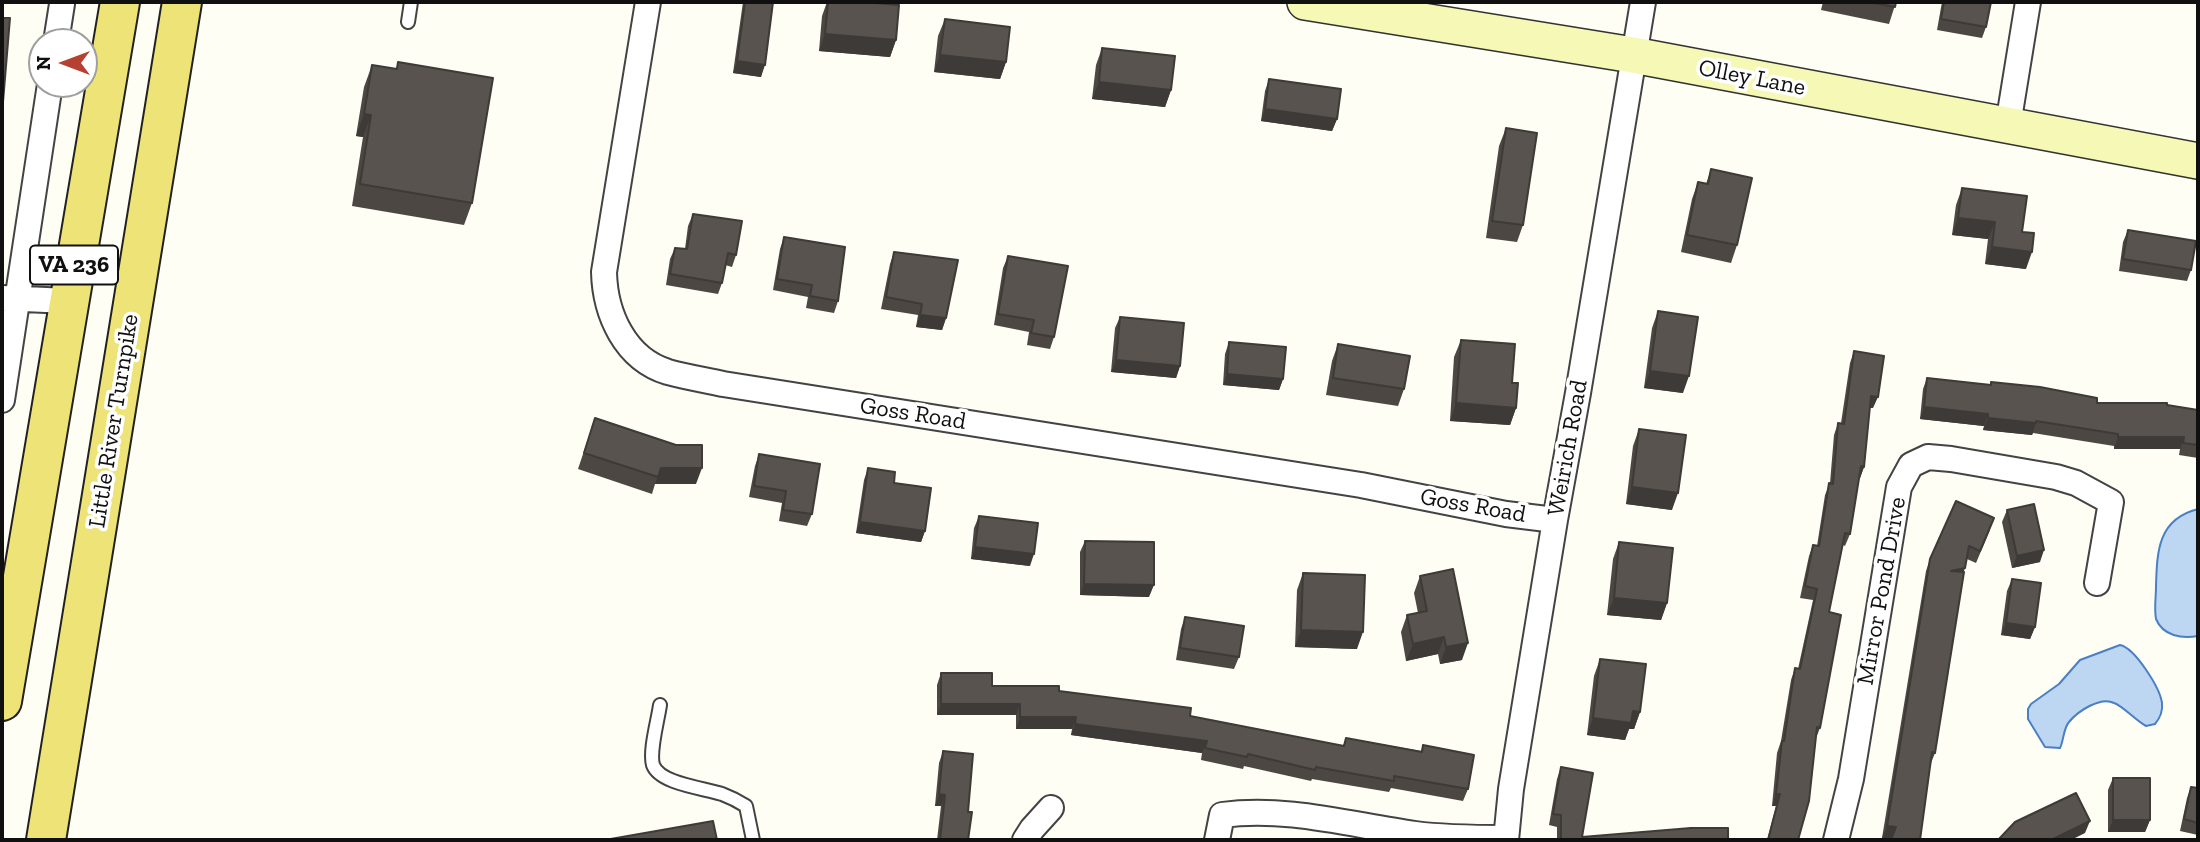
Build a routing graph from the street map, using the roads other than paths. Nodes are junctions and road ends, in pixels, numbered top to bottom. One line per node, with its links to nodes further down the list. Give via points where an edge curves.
1 (120, 2): 16 (main road, VA 236)
2 (182, 2): 24 (main road, Little River Turnpike / VA 236)
3 (411, 2): 9 (lane)
4 (648, 2): 18 (street, Goss Road, via 604,272 609,311 618,331 650,363 667,372 723,384)
5 (1305, 2): 11 (main road, Olley Lane)
6 (1643, 2): 11 (street, Weirich Road)
7 (2028, 2): 13 (street)
8 (62, 4): 10 (street)
9 (408, 22)
10 (58, 28)
11 (1633, 55): 13 (main road, Olley Lane); 18 (street, Weirich Road)
12 (47, 98): 15 (street)
13 (2008, 125): 14 (main road, Olley Lane)
14 (2198, 161)
15 (10, 298): 16 (street); 17 (street)
16 (68, 301): 20 (main road, VA 236)
17 (2, 400)
18 (1555, 520): 23 (street, Weirich Road)
19 (2097, 583): 28 (street, Mirror Pond Drive, via 2111,502 2056,477 1928,457 1910,465 1899,487 1851,779)
20 (2, 701)
21 (660, 705): 25 (lane, via 653,766 671,780 721,793 746,806)
22 (1051, 808): 26 (street)
23 (1506, 839): 27 (street, via 1447,838 1270,811 1222,815)
24 (46, 840)
25 (753, 840)
26 (1025, 840)
27 (1217, 840)
28 (1836, 840)

